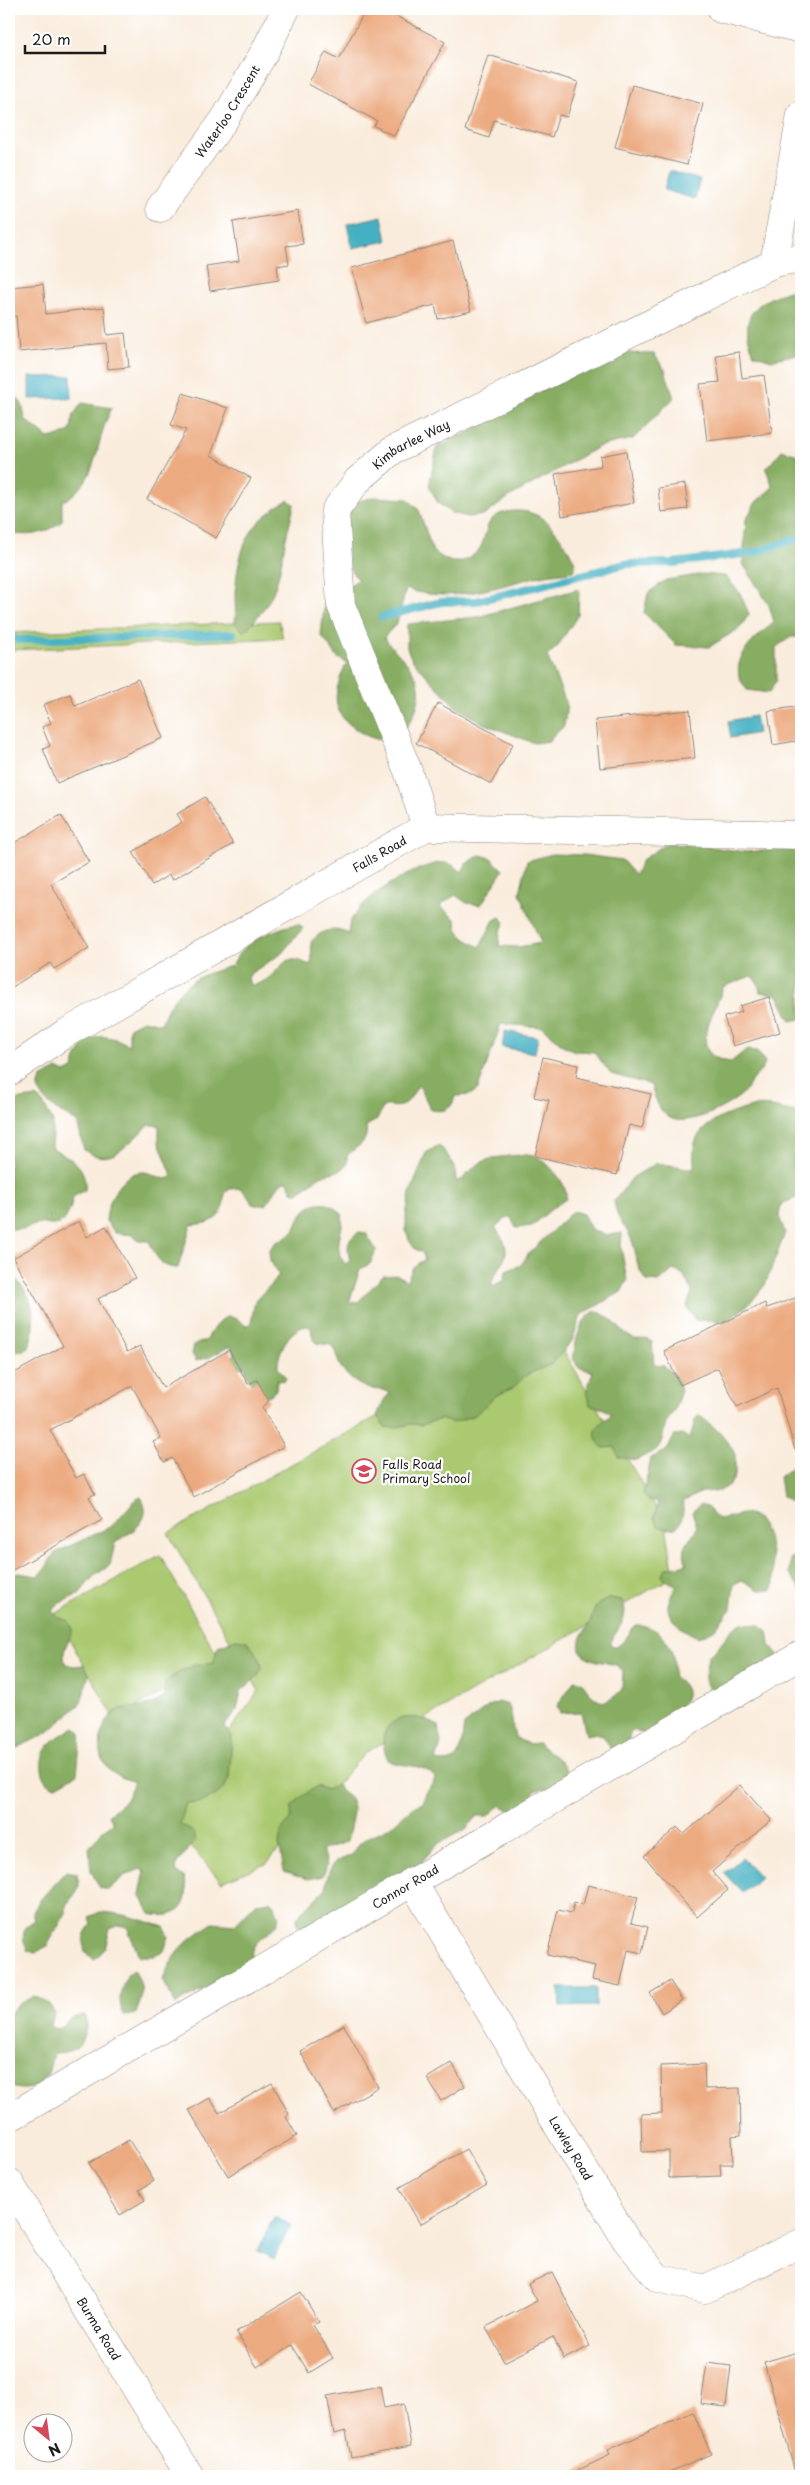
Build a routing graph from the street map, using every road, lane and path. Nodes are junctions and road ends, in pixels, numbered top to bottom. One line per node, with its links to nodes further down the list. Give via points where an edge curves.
1 (286, 9): 5 (street, Waterloo Crescent, via 224,120)
2 (721, 9): 3 (street)
3 (801, 29)
4 (801, 115): 7 (street)
5 (160, 208)
6 (801, 258): 7 (street, Kimbarlee Way)
7 (774, 263): 8 (street, Kimbarlee Way, via 393,450 357,481 336,511 341,605 408,771)
8 (426, 827): 9 (street); 10 (street, Falls Road, via 64,1034)
9 (801, 835)
10 (9, 1072)
11 (801, 1655): 12 (street, Connor Road)
12 (412, 1881): 13 (street, Connor Road); 15 (street, Lawley Road, via 626,2240 658,2278 705,2289)
13 (9, 2118)
14 (9, 2182): 16 (street, Burma Road)
15 (801, 2243)
16 (190, 2476)

